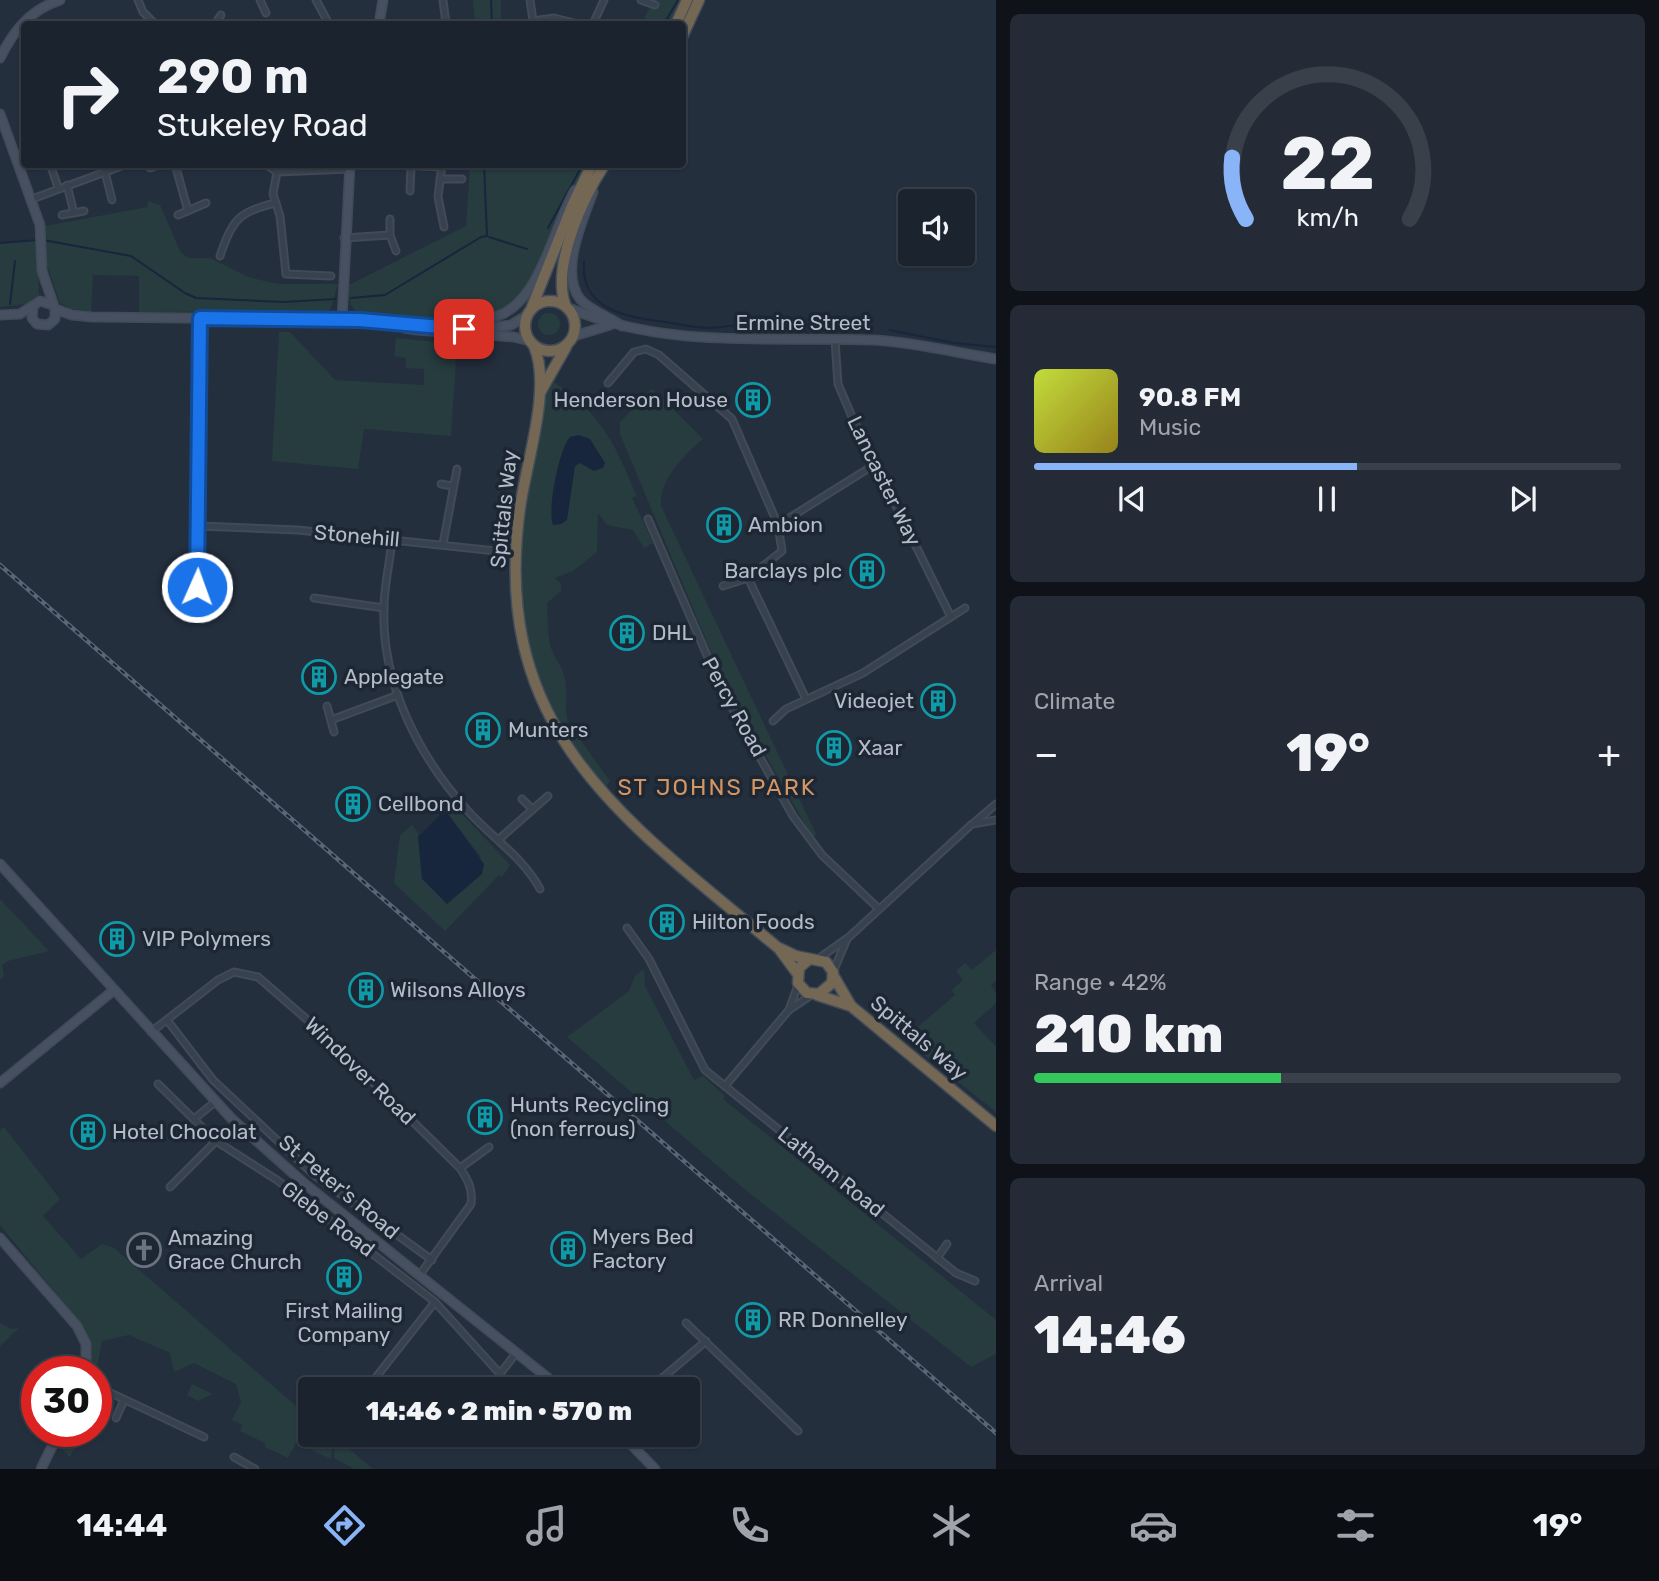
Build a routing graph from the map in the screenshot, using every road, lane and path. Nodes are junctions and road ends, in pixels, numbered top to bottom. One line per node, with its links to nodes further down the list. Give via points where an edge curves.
1 (60, 0): 15 (street)
2 (138, 0): 16 (street)
3 (260, 0): 13 (street)
4 (316, 0): 18 (street)
5 (383, 0): 19 (street)
6 (443, 0): 20 (street)
7 (530, 0): 21 (street)
8 (604, 0): 24 (street)
9 (641, 0): 12 (street)
10 (687, 0): 25 (highway)
11 (699, 0): 27 (highway)
12 (651, 3)
13 (266, 13)
14 (221, 15): 17 (street)
15 (23, 21)
16 (150, 21)
17 (217, 21)
18 (327, 21)
19 (380, 21)
20 (446, 21)
21 (533, 21)
22 (541, 21): 23 (street)
23 (566, 21)
24 (594, 21)
25 (677, 21)
26 (21, 24): 28 (street)
27 (686, 28)
28 (0, 58)
29 (0, 114): 50 (street)
30 (51, 168): 48 (street)
31 (104, 168): 43 (street)
32 (118, 168): 43 (street)
33 (176, 168): 55 (street)
34 (271, 168): 42 (street)
35 (335, 168): 42 (street)
36 (349, 168): 62 (street)
37 (411, 168): 49 (street)
38 (442, 168): 45 (street)
39 (597, 168): 44 (highway)
40 (599, 168): 68 (highway, via 570,241 562,278)
41 (599, 168): 81 (street, via 572,277 580,298)
42 (277, 172): 53 (street)
43 (105, 173): 47 (street); 51 (street)
44 (586, 175): 70 (highway); 79 (street, via 522,299 499,316)
45 (440, 179): 46 (street); 60 (street)
46 (462, 179)
47 (67, 185): 48 (street); 56 (street)
48 (58, 187): 50 (street)
49 (410, 191)
50 (32, 199): 66 (street)
51 (112, 200)
52 (206, 203): 55 (street)
53 (276, 203): 64 (street, via 239,216); 65 (street, via 286,274)
54 (84, 211): 56 (street)
55 (188, 211): 58 (street)
56 (74, 213): 57 (street)
57 (62, 215)
58 (178, 215)
59 (390, 219): 61 (street)
60 (444, 227)
61 (390, 235): 62 (street); 63 (street)
62 (344, 238): 76 (street)
63 (396, 251)
64 (220, 256)
65 (331, 276)
66 (44, 284): 67 (street); 69 (street)
67 (36, 304): 69 (street); 71 (street); 77 (street)
68 (567, 306): 70 (highway, via 551,300); 80 (street, Ermine Street); 82 (highway, via 576,321)
69 (54, 307): 73 (street); 75 (street)
70 (529, 312): 79 (street, via 499,328); 84 (highway, via 526,333)
71 (20, 314): 72 (street); 77 (street)
72 (0, 315)
73 (72, 315): 74 (street); 75 (street)
74 (200, 318): 76 (street); 95 (street)
75 (55, 319): 77 (street, via 44,326)
76 (342, 320): 78 (street)
77 (33, 321)
78 (397, 323): 79 (street); 84 (street, via 417,330 514,337)
79 (426, 325)
80 (610, 325): 81 (street, Ermine Street); 82 (street, Ermine Street)
81 (623, 327): 83 (street, Ermine Street, via 736,341)
82 (574, 336): 85 (highway)
83 (835, 340): 86 (street, Ermine Street, via 876,340); 89 (street, Lancaster Way, via 838,384)
84 (532, 343): 85 (highway, via 551,351); 88 (highway, Spittals Way, via 539,360)
85 (567, 345): 88 (highway, Spittals Way)
86 (996, 359)
87 (608, 383): 94 (street, via 634,352 646,349 722,407 739,432)
88 (539, 395): 98 (highway, Spittals Way)
89 (874, 465): 94 (street); 105 (street, Lancaster Way)
90 (457, 469): 92 (street)
91 (440, 484): 92 (street)
92 (452, 486): 97 (street)
93 (648, 519): 121 (street, Percy Road, via 722,690 793,816 822,855)
94 (778, 524): 99 (street, via 782,551)
95 (199, 526): 96 (street, Stonehill); 104 (street)
96 (392, 540): 97 (street, Stonehill); 102 (street)
97 (443, 544): 98 (street, Stonehill)
98 (515, 553): 124 (highway, Spittals Way, via 518,615 532,674 558,735 591,781 625,817)
99 (748, 578): 100 (street); 107 (street)
100 (723, 586)
101 (314, 598): 102 (street)
102 (384, 608): 106 (street, via 388,655)
103 (965, 608): 105 (street)
104 (196, 611)
105 (951, 617): 107 (street, via 863,673)
106 (398, 695): 109 (street); 118 (street, via 421,746 448,788)
107 (806, 699): 110 (street)
108 (327, 706): 109 (street)
109 (331, 720): 111 (street)
110 (773, 721)
111 (334, 732)
112 (548, 796): 115 (street)
113 (522, 799): 115 (street)
114 (996, 804): 117 (street)
115 (531, 809): 118 (street)
116 (996, 820): 117 (street)
117 (972, 824): 121 (street)
118 (498, 840): 120 (street, via 531,871)
119 (0, 864): 128 (street, St Peter's Road)
120 (540, 889)
121 (878, 908): 123 (street)
122 (626, 928): 136 (street, Latham Road, via 649,959 705,1070)
123 (849, 937): 125 (street); 126 (street)
124 (777, 947): 125 (highway); 127 (highway)
125 (813, 959): 126 (highway, via 825,962); 127 (highway)
126 (833, 973): 129 (highway, via 829,988); 130 (highway, Spittals Way)
127 (798, 978): 129 (highway); 131 (street)
128 (114, 989): 133 (street, St Peter's Road); 134 (street)
129 (814, 994): 130 (highway, Spittals Way); 131 (street)
130 (851, 1006): 139 (highway, Spittals Way)
131 (789, 1010): 136 (street)
132 (167, 1020): 133 (street, Windover Road); 142 (street, Windover Road, via 227,974 258,977 327,1037); 147 (street, via 213,1080 313,1174)
133 (151, 1032): 137 (street, St Peter's Road)
134 (0, 1083)
135 (158, 1084): 138 (street, Glebe Road)
136 (725, 1086): 146 (street, Latham Road)
137 (215, 1102): 138 (street); 148 (street, St Peter's Road)
138 (194, 1119): 140 (street, Glebe Road)
139 (996, 1126)
140 (216, 1141): 143 (street); 150 (street, Glebe Road, via 298,1195)
141 (489, 1147): 142 (street)
142 (460, 1168): 147 (street, Windover Road, via 473,1194 471,1204)
143 (170, 1187)
144 (0, 1238): 154 (street, via 76,1326 86,1344)
145 (947, 1244): 146 (street)
146 (937, 1258): 149 (street, Latham Road)
147 (432, 1260): 148 (street, Windover Road)
148 (419, 1276): 153 (street, St Peter's Road)
149 (975, 1281)
150 (435, 1302): 153 (street, Glebe Road, via 500,1374); 155 (street)
151 (686, 1323): 152 (street)
152 (706, 1341): 157 (street); 161 (street)
153 (516, 1353): 156 (street, St Peter's Road)
154 (86, 1356)
155 (376, 1377)
156 (546, 1377)
157 (663, 1377)
158 (112, 1394): 159 (street)
159 (124, 1400): 160 (street); 162 (street)
160 (116, 1418)
161 (798, 1431)
162 (205, 1437)
163 (52, 1447): 166 (street)
164 (634, 1447): 168 (street)
165 (234, 1457): 167 (street)
166 (41, 1469)
167 (255, 1469)
168 (655, 1469)

